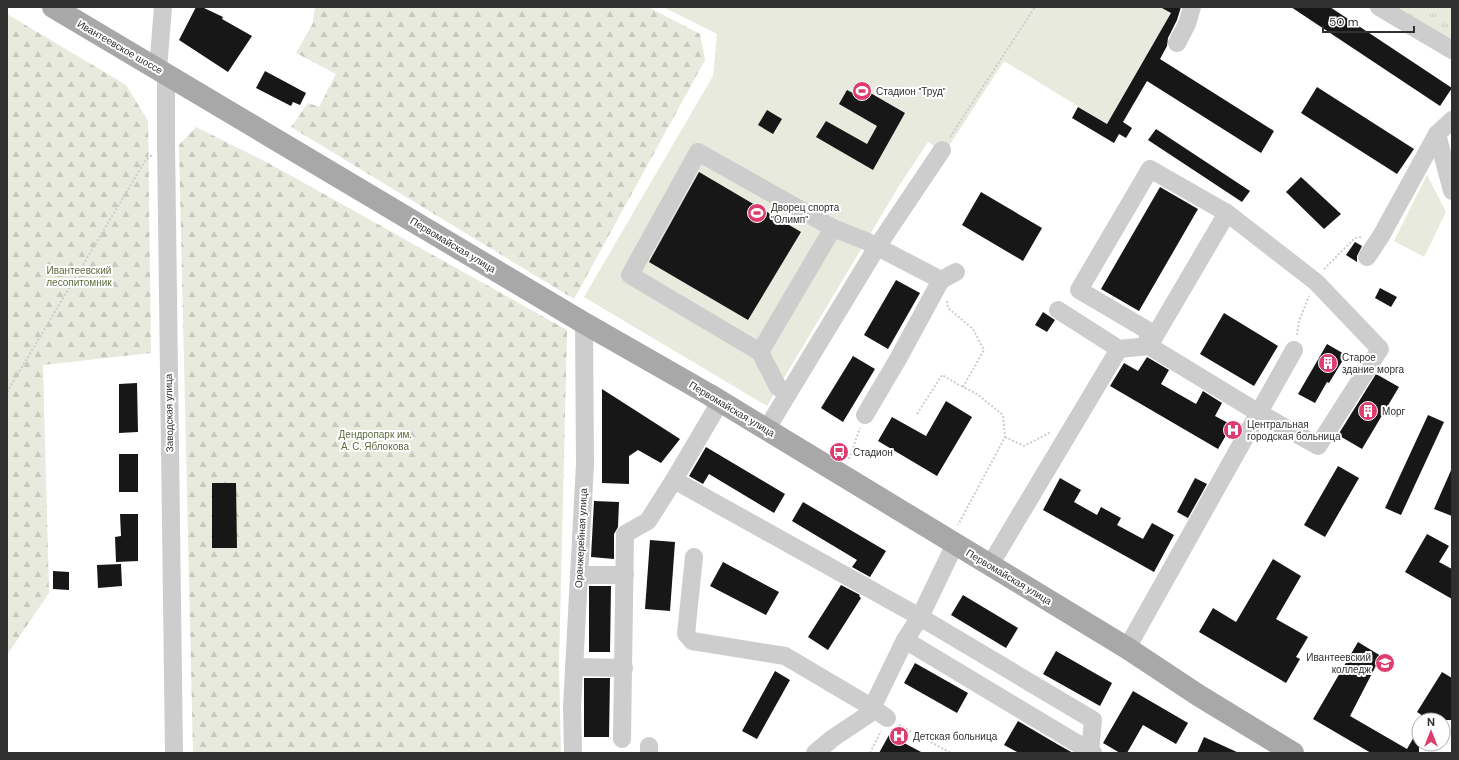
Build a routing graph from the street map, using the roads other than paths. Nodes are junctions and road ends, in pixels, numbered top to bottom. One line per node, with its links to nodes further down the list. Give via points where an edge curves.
1 (53, 7): 7 (main road, Ивантеевское шоссе)
2 (164, 7): 7 (street, Заводская улица)
3 (1192, 7): 5 (street)
4 (1379, 7): 6 (street)
5 (1177, 43)
6 (1452, 50)
7 (162, 72): 17 (main road, Первомайская улица); 41 (street, Заводская улица, via 166,142)
8 (1452, 120): 9 (street)
9 (1437, 134): 11 (street); 15 (street)
10 (942, 150): 14 (street)
11 (1452, 192)
12 (1227, 213): 18 (street); 18 (street, via 1150,169 1079,290 1147,330); 24 (street, via 1316,282 1380,349 1318,446)
13 (833, 228): 14 (street); 21 (street); 21 (street, via 698,152 630,275)
14 (877, 247): 22 (street); 25 (street, via 948,276)
15 (1367, 257)
16 (1058, 310): 19 (street)
17 (584, 323): 23 (main road, Первомайская улица); 31 (street, Оранжерейная улица, via 585,464)
18 (1149, 346): 19 (street); 24 (street)
19 (1119, 349): 30 (street)
20 (1294, 350): 24 (street)
21 (760, 352): 22 (street, via 778,387)
22 (788, 394): 26 (street)
23 (720, 402): 26 (main road, Первомайская улица); 27 (street)
24 (1259, 413): 35 (street)
25 (865, 415)
26 (766, 430): 28 (main road, Первомайская улица, via 849,480)
27 (674, 480): 32 (street, via 648,521 626,534); 33 (street)
28 (956, 536): 30 (main road, Первомайская улица); 33 (street)
29 (694, 557): 38 (street, via 686,634 692,641 785,656)
30 (990, 565): 35 (main road, Первомайская улица)
31 (579, 575): 32 (street); 36 (street, Оранжерейная улица)
32 (625, 575): 37 (street)
33 (920, 617): 34 (street); 40 (street, via 1093,720)
34 (905, 640): 38 (street); 40 (street)
35 (1127, 648): 44 (main road, Первомайская улица)
36 (574, 667): 37 (street); 42 (street, Оранжерейная улица)
37 (624, 668): 39 (street)
38 (880, 713): 43 (street, via 869,714)
39 (622, 739)
40 (1091, 752)
41 (174, 753)
42 (573, 753)
43 (815, 753)
44 (1292, 753)

